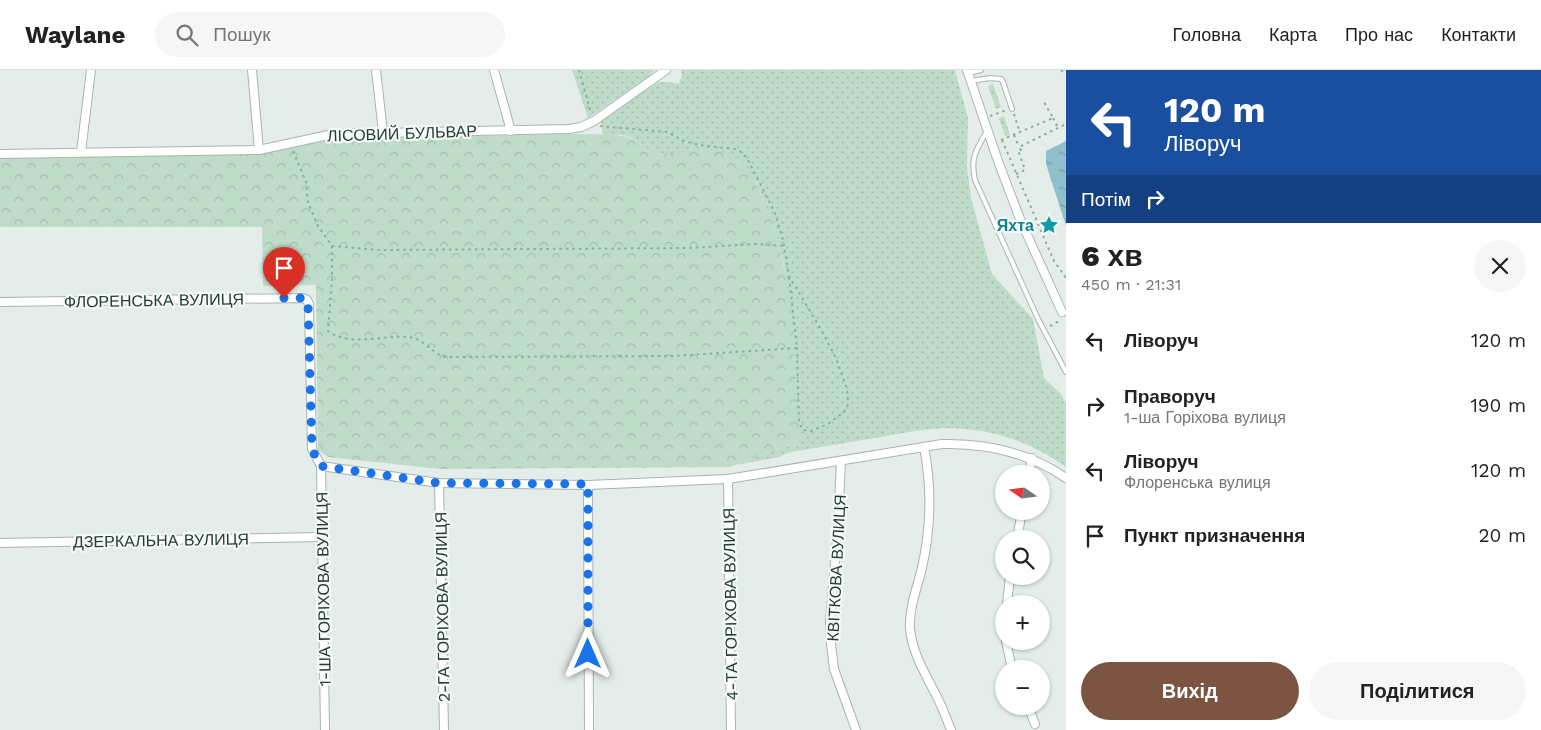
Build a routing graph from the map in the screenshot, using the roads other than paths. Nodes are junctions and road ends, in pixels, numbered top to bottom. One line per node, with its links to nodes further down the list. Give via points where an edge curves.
1 (92, 70): 13 (street)
2 (252, 70): 12 (street)
3 (376, 70): 11 (street)
4 (494, 70): 10 (street)
5 (666, 70): 10 (street, ЛІСОВИЙ БУЛЬВАР, via 594,122 569,129)
6 (980, 70): 7 (lane)
7 (968, 75): 8 (lane, via 1001,79); 9 (street)
8 (1012, 108)
9 (988, 130): 17 (street, via 1020,219); 18 (lane, via 974,155 975,180 1038,319)
10 (510, 131): 11 (street, ЛІСОВИЙ БУЛЬВАР)
11 (383, 132): 12 (street, ЛІСОВИЙ БУЛЬВАР, via 333,134)
12 (259, 150): 13 (street, ЛІСОВИЙ БУЛЬВАР)
13 (81, 152): 14 (street, ЛІСОВИЙ БУЛЬВАР)
14 (0, 154)
15 (307, 300): 16 (street, ФЛОРЕНСЬКА ВУЛИЦЯ); 23 (street, 1-ША ГОРІХОВА ВУЛИЦЯ, via 312,449)
16 (0, 302)
17 (1062, 312)
18 (1066, 372)
19 (924, 447): 20 (street, via 983,445); 21 (street); 37 (street, via 929,472 929,514 910,627 917,657)
20 (1032, 458): 22 (street); 24 (street)
21 (841, 462): 25 (street); 36 (street, КВІТКОВА ВУЛИЦЯ, via 831,644 834,669)
22 (1031, 465)
23 (320, 466): 26 (street); 28 (street, 1-ША ГОРІХОВА ВУЛИЦЯ)
24 (1066, 478)
25 (728, 479): 27 (street); 35 (street, 4-ТА ГОРІХОВА ВУЛИЦЯ)
26 (439, 483): 27 (street); 33 (street, 2-ГА ГОРІХОВА ВУЛИЦЯ)
27 (588, 484): 34 (street)
28 (322, 538): 29 (street, ДЗЕРКАЛЬНА ВУЛИЦЯ); 32 (street, 1-ША ГОРІХОВА ВУЛИЦЯ)
29 (0, 543)
30 (1032, 715): 31 (street)
31 (1035, 724)
32 (325, 730)
33 (444, 730)
34 (589, 730)
35 (731, 730)
36 (856, 730)
37 (951, 730)

